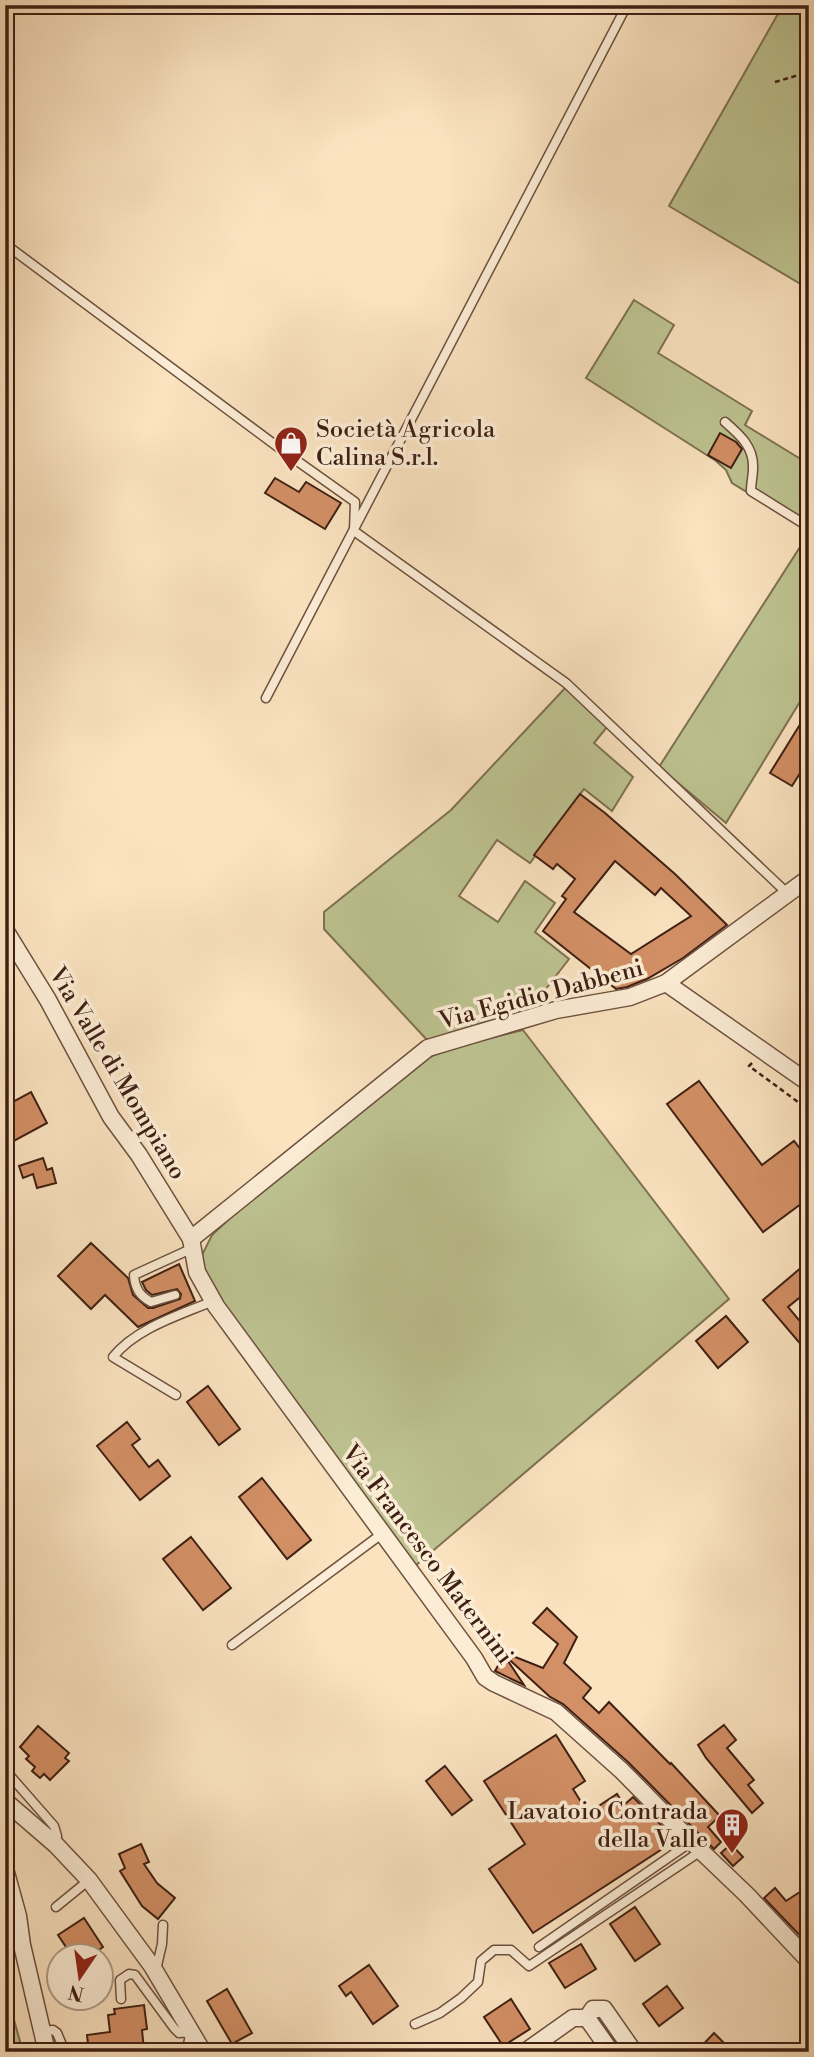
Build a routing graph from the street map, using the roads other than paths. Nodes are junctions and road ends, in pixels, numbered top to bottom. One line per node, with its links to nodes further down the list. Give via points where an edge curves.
1 (627, 5): 5 (lane)
2 (5, 244): 5 (lane, via 355,502)
3 (725, 422): 4 (lane, via 751,451 751,491)
4 (809, 527)
5 (354, 531): 6 (lane); 8 (lane, via 566,684)
6 (266, 698)
7 (809, 878): 8 (street, Via Egidio Dabbeni)
8 (787, 893): 10 (street, Via Egidio Dabbeni)
9 (5, 930): 12 (street, Via Valle di Mompiano, via 111,1117)
10 (666, 983): 11 (street); 12 (street, Via Egidio Dabbeni, via 630,997 556,1010 428,1048)
11 (809, 1083)
12 (192, 1244): 13 (lane, via 134,1275 141,1296 152,1302); 14 (street, Via Francesco Maternini, via 197,1272)
13 (175, 1295)
14 (213, 1301): 15 (lane, via 146,1331 113,1357); 16 (street, Via Francesco Maternini)
15 (176, 1395)
16 (383, 1533): 17 (lane); 21 (street, Via Francesco Maternini, via 485,1676 556,1712)
17 (232, 1645)
18 (5, 1770): 20 (lane, via 54,1826)
19 (5, 1801): 20 (street)
20 (57, 1845): 23 (street)
21 (696, 1847): 28 (lane); 29 (street, Via Francesco Maternini); 33 (lane, via 529,1966 511,1950 494,1950 481,1961 478,1982 461,1998)
22 (5, 1869): 27 (street)
23 (89, 1880): 24 (lane); 30 (street)
24 (56, 1907)
25 (163, 1925): 30 (lane)
26 (5, 1926): 27 (street)
27 (22, 1945): 34 (street)
28 (539, 1947)
29 (809, 1961)
30 (156, 1972): 35 (street)
31 (121, 1998): 35 (lane, via 120,1980 135,1975 174,2028 179,2033)
32 (587, 2018): 40 (street, via 573,2018); 41 (street); 42 (street, via 593,2009 604,2009)
33 (415, 2024)
34 (43, 2031): 36 (street); 37 (lane, via 57,2033)
35 (191, 2032): 38 (lane); 39 (street)
36 (47, 2052)
37 (65, 2052)
38 (186, 2052)
39 (203, 2052)
40 (525, 2052)
41 (611, 2052)
42 (634, 2052)

